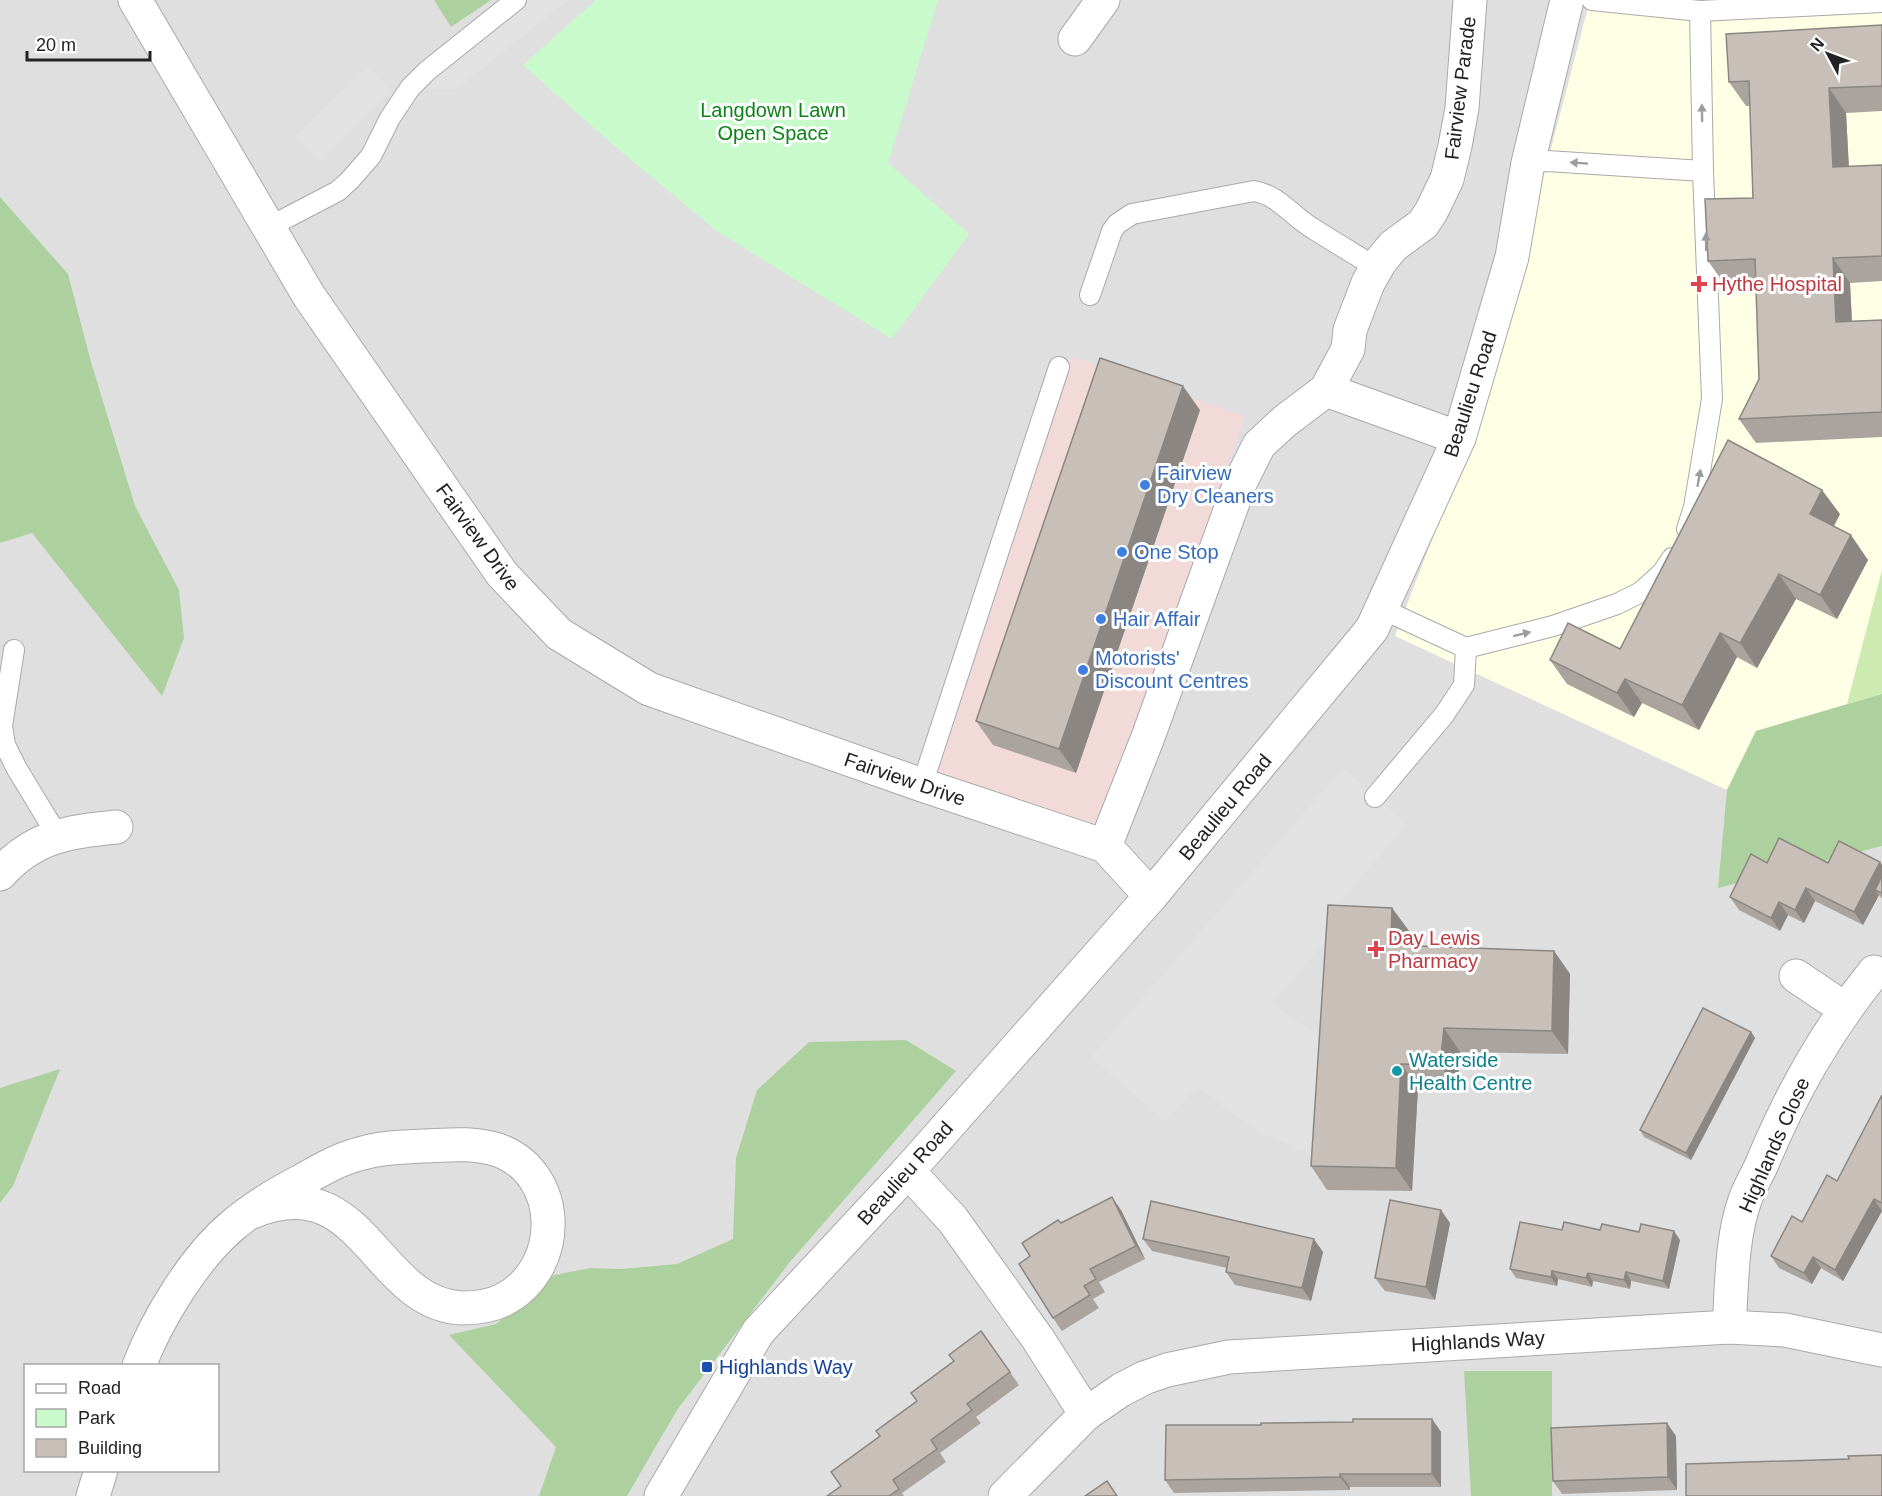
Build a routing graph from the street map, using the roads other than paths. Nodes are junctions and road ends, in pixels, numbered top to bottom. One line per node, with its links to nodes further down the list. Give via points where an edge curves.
1 (135, 0): 12 (street, Fairview Drive)
2 (516, 0): 12 (lane, via 410,88 371,156 350,180)
3 (1102, 0): 9 (street)
4 (1470, 0): 13 (street, Fairview Parade, via 1462,108 1447,179 1423,224 1393,246)
5 (1567, 0): 10 (street, Beaulieu Road)
6 (1592, 0): 8 (lane)
7 (1882, 2): 8 (lane)
8 (1700, 11): 11 (lane, one-way to 8)
9 (1075, 39)
10 (1528, 163): 11 (lane, one-way to 10); 17 (street, Beaulieu Road, via 1512,257)
11 (1703, 171): 19 (lane, one-way to 11, via 1553,626 1617,604 1641,592 1662,573 1682,544 1694,507 1713,399)
12 (270, 227): 21 (street, Fairview Drive, via 309,296 502,574 559,634 650,688)
13 (1377, 268): 14 (lane, via 1311,228 1278,201 1254,191 1122,219 1112,231); 16 (street, Fairview Parade, via 1362,296 1348,349)
14 (1090, 296)
15 (1059, 367): 21 (lane)
16 (1326, 390): 17 (street); 25 (street, Fairview Parade, via 1259,445 1240,483)
17 (1459, 438): 18 (street, Beaulieu Road)
18 (1382, 609): 19 (lane); 27 (street, Beaulieu Road, via 1372,629)
19 (1466, 648): 22 (lane, via 1464,685 1444,716)
20 (14, 650): 24 (lane, via 2,726 5,745)
21 (921, 785): 25 (street, Fairview Drive)
22 (1375, 797)
23 (116, 826): 24 (street)
24 (57, 835): 26 (street, via 32,846)
25 (1105, 846): 27 (street, Fairview Drive)
26 (0, 874)
27 (1151, 896): 31 (street, Beaulieu Road)
28 (1874, 972): 30 (street, Highlands Close)
29 (1796, 976): 30 (street)
30 (1845, 1009): 33 (street, Highlands Close, via 1813,1058 1745,1200 1735,1246)
31 (909, 1171): 36 (street, via 954,1220); 39 (street, Beaulieu Road, via 758,1332)
32 (252, 1212): 32 (street, via 272,1203 289,1202 326,1208 359,1233 413,1288 430,1300 453,1307 476,1308 503,1300 525,1284 542,1260 548,1240 549,1218 538,1184 501,1151 482,1146 398,1147 363,1152 320,1170); 35 (street, via 231,1226 192,1271 159,1320)
33 (1729, 1327): 34 (street, Highlands Way, via 1785,1330); 36 (street, Highlands Way, via 1229,1357 1144,1378)
34 (1882, 1350)
35 (139, 1364)
36 (1086, 1414): 40 (street, Highlands Way)
37 (99, 1472): 38 (street)
38 (93, 1496)
39 (661, 1496)
40 (1005, 1496)

